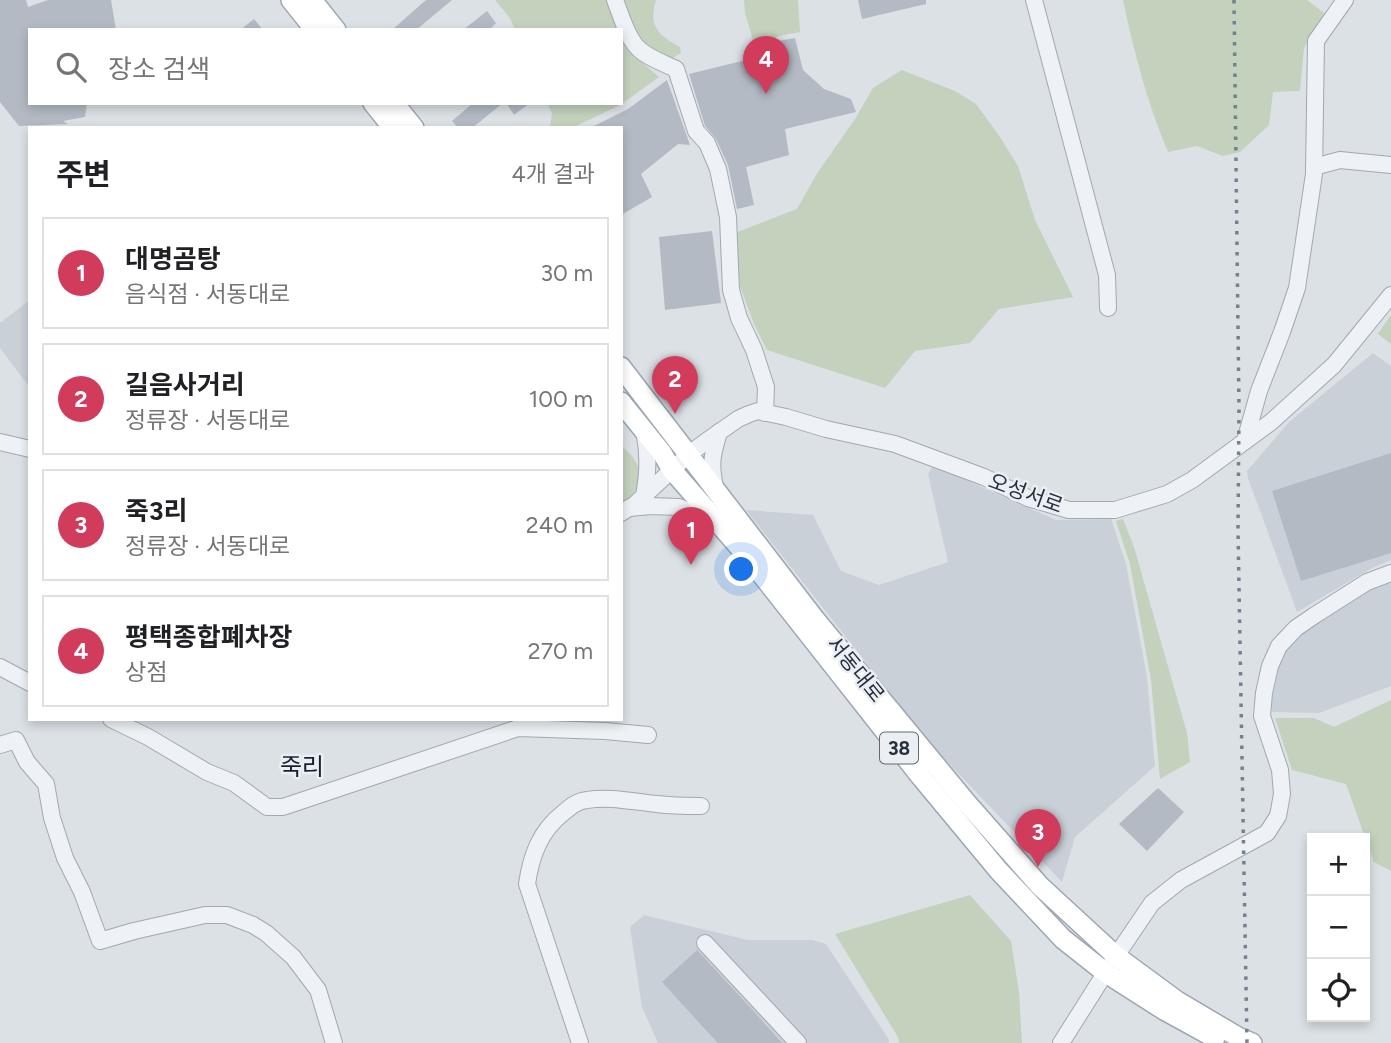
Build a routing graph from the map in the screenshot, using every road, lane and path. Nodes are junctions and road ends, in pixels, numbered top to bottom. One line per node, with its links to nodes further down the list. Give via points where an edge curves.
1 (291, 0): 6 (main road)
2 (312, 0): 7 (main road)
3 (615, 0): 18 (street, via 636,46 676,69 696,131 707,143 718,169 728,217 731,290 766,387)
4 (1034, 0): 15 (street, via 1107,275)
5 (1345, 0): 13 (street, via 1316,41)
6 (313, 28)
7 (334, 28)
8 (375, 105): 10 (main road)
9 (396, 105): 11 (main road)
10 (391, 126)
11 (412, 126)
12 (1391, 165): 13 (street, via 1339,160)
13 (1314, 166): 21 (street, via 1297,288)
14 (1391, 295): 21 (street, 오성서로, via 1334,365)
15 (1108, 308)
16 (623, 370): 24 (main road, 서동대로 / 38)
17 (623, 405): 19 (main road, 서동대로 / 38)
18 (765, 413): 20 (street, via 749,414); 21 (street, 오성서로, via 895,444 1069,510 1115,510 1167,494)
19 (644, 431): 25 (main road, 서동대로 / 38); 27 (street, via 648,456)
20 (719, 432): 24 (street); 26 (street, via 711,469)
21 (1245, 441)
22 (0, 442): 23 (street)
23 (28, 449)
24 (688, 455): 25 (street); 26 (main road, 서동대로 / 38)
25 (672, 470): 27 (street); 29 (main road, 서동대로 / 38)
26 (715, 490): 38 (main road, 서동대로 / 38, via 966,802 1040,886)
27 (644, 496): 28 (street)
28 (624, 511): 29 (street, via 651,506 679,508)
29 (720, 525): 39 (main road, 서동대로 / 38, via 999,871 1063,939)
30 (1391, 573): 38 (street, via 1367,582 1296,628 1279,646 1270,666 1262,716 1280,770 1282,794 1278,816 1267,834 1181,880 1152,903)
31 (0, 667): 32 (street)
32 (28, 682)
33 (115, 721): 34 (street, via 234,783 267,807 283,807 518,728)
34 (648, 735)
35 (0, 745): 40 (street, via 16,740 46,784 65,858 100,941 205,915 228,915 253,925 293,957 318,990)
36 (701, 806): 41 (street, via 585,800 557,817 542,835 527,884)
37 (705, 943): 42 (street)
38 (1116, 956): 39 (street); 45 (main road, 서동대로 / 38, via 1177,1001)
39 (1106, 973): 43 (street); 44 (main road, 서동대로 / 38)
40 (334, 1043)
41 (580, 1043)
42 (798, 1043)
43 (1061, 1043)
44 (1224, 1043)
45 (1252, 1043)

